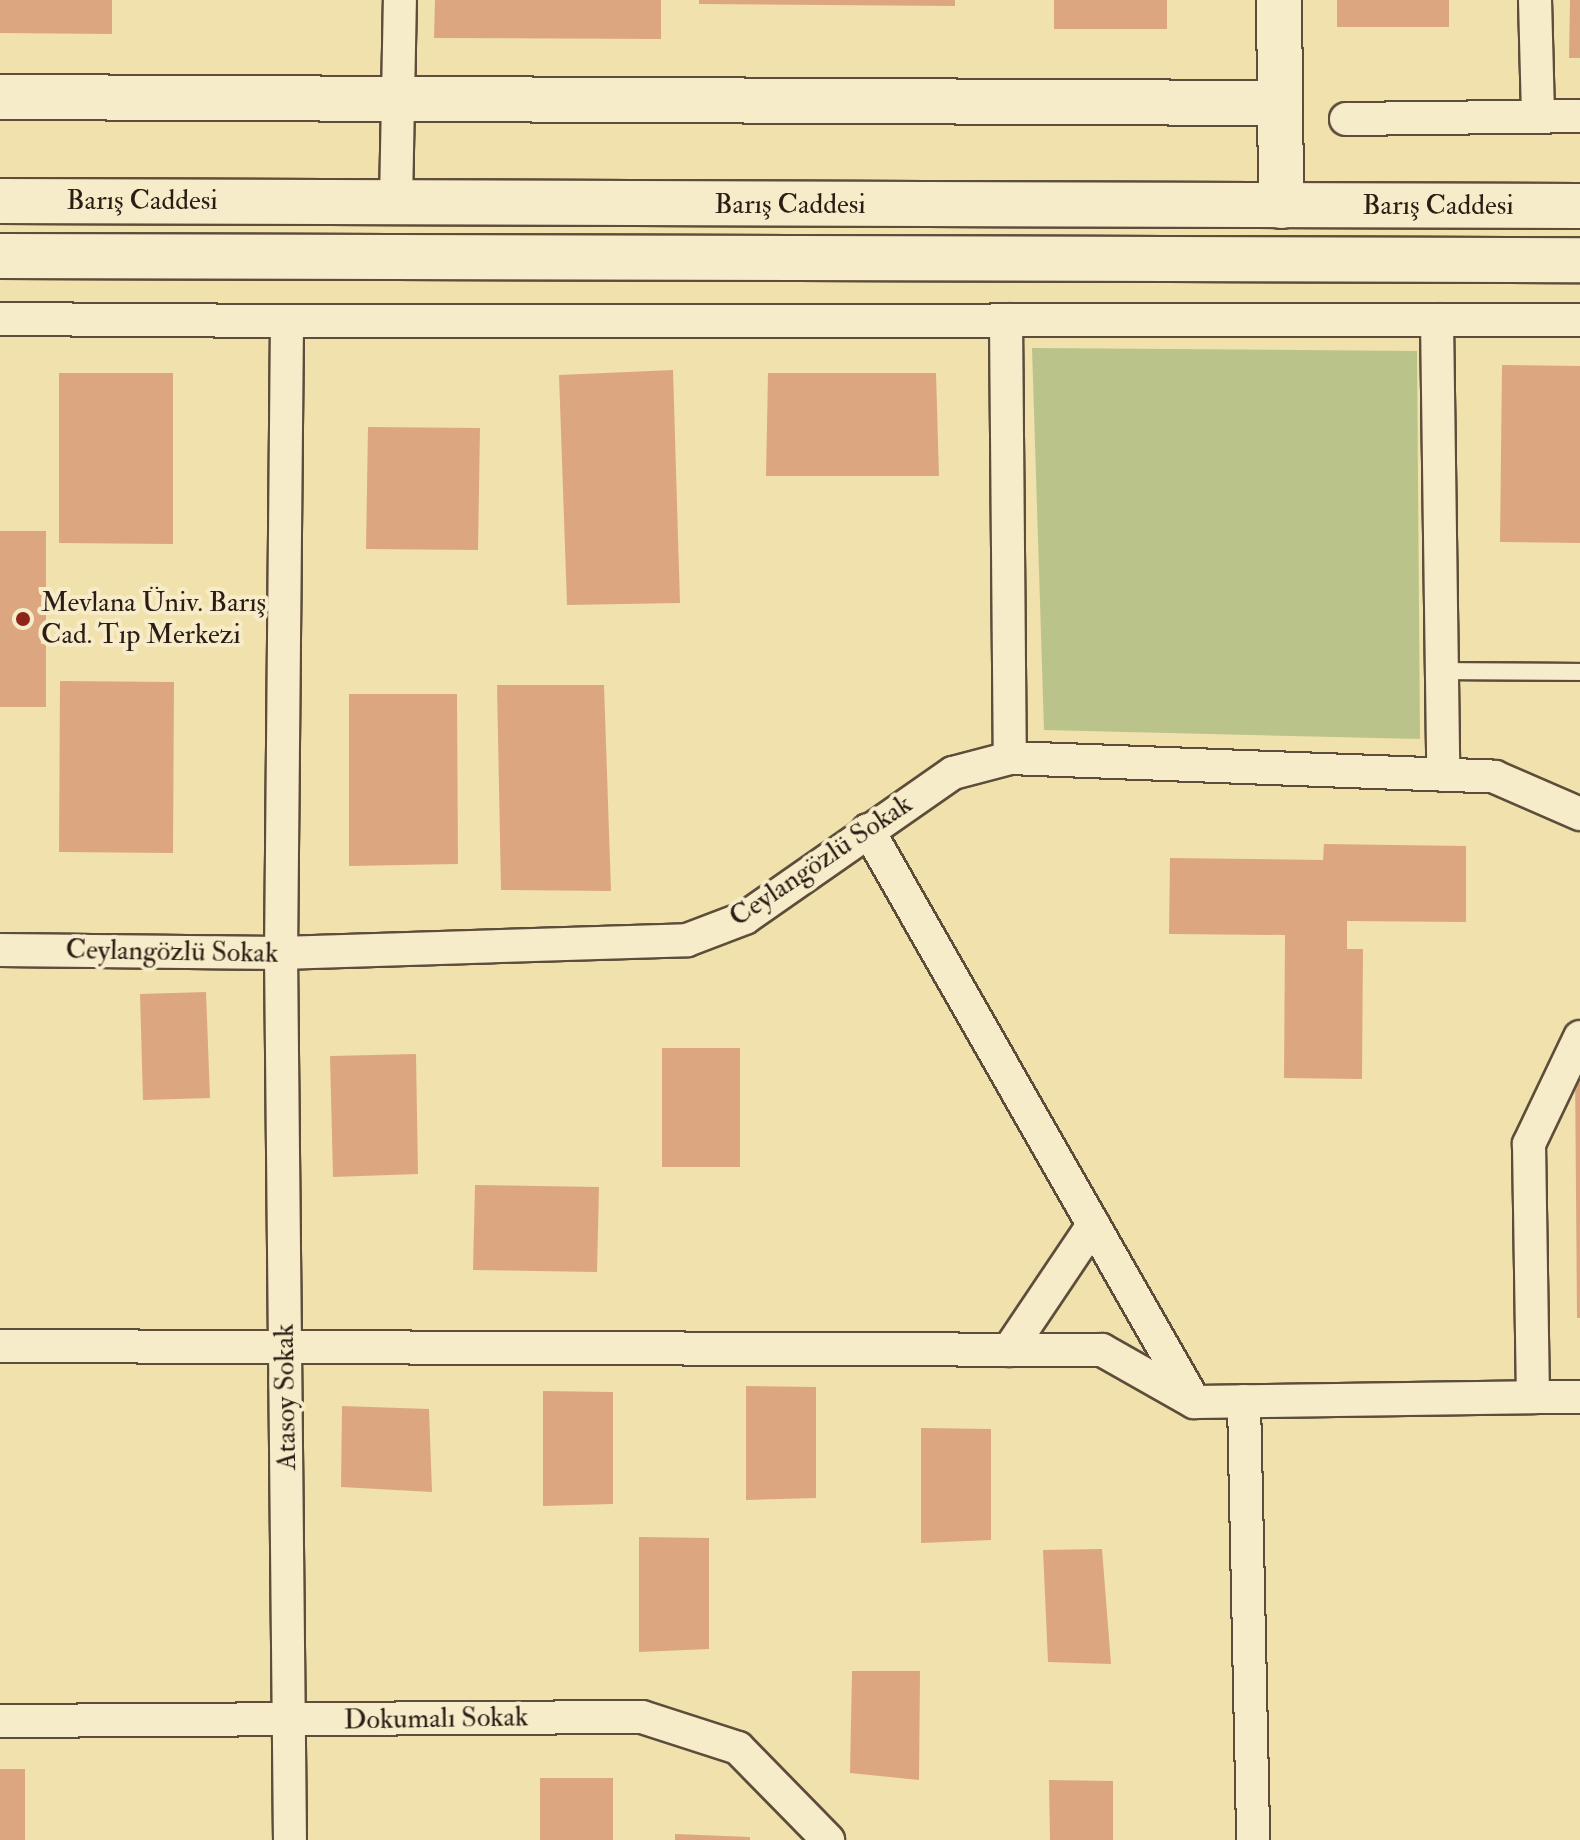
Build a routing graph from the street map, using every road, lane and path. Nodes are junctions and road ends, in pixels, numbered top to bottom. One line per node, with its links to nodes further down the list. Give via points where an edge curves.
1 (400, 0): 5 (street)
2 (1279, 0): 6 (main road)
3 (1535, 0): 7 (street)
4 (0, 97): 5 (main road)
5 (396, 97): 6 (main road); 11 (street)
6 (1280, 103): 12 (main road)
7 (1538, 116): 8 (street); 9 (street)
8 (1580, 116)
9 (1346, 119)
10 (0, 201): 11 (main road, Barış Caddesi)
11 (396, 203): 12 (main road, Barış Caddesi)
12 (1281, 206): 13 (main road, Barış Caddesi)
13 (1580, 206)
14 (0, 256): 15 (main road, Barış Caddesi)
15 (1580, 260)
16 (0, 319): 20 (street)
17 (1006, 320): 18 (street); 20 (street); 23 (street)
18 (1437, 320): 19 (street); 21 (street)
19 (1580, 320)
20 (287, 321): 28 (street, Atasoy Sokak)
21 (1442, 671): 22 (lane); 24 (street)
22 (1580, 672)
23 (1010, 758): 24 (street, Ceylangözlü Sokak); 26 (street, Ceylangözlü Sokak, via 953,773)
24 (1443, 775): 25 (street, Ceylangözlü Sokak, via 1495,777)
25 (1580, 814)
26 (868, 830): 28 (street, Ceylangözlü Sokak, via 745,918 687,940); 30 (street)
27 (0, 950): 28 (street, Ceylangözlü Sokak)
28 (281, 953): 32 (street, Atasoy Sokak)
29 (1580, 1037): 34 (street, via 1529,1144)
30 (1093, 1225): 33 (street); 37 (street)
31 (0, 1346): 32 (street)
32 (285, 1346): 33 (street); 38 (street, Atasoy Sokak)
33 (1009, 1350): 37 (street, via 1102,1350)
34 (1533, 1397): 35 (street); 36 (street)
35 (1580, 1397)
36 (1244, 1401): 37 (street); 42 (street)
37 (1194, 1402)
38 (289, 1720): 39 (street, Dokumalı Sokak); 40 (street, Atasoy Sokak); 41 (street, Dokumalı Sokak, via 642,1717 738,1748)
39 (0, 1721)
40 (290, 1840)
41 (828, 1840)
42 (1253, 1840)

